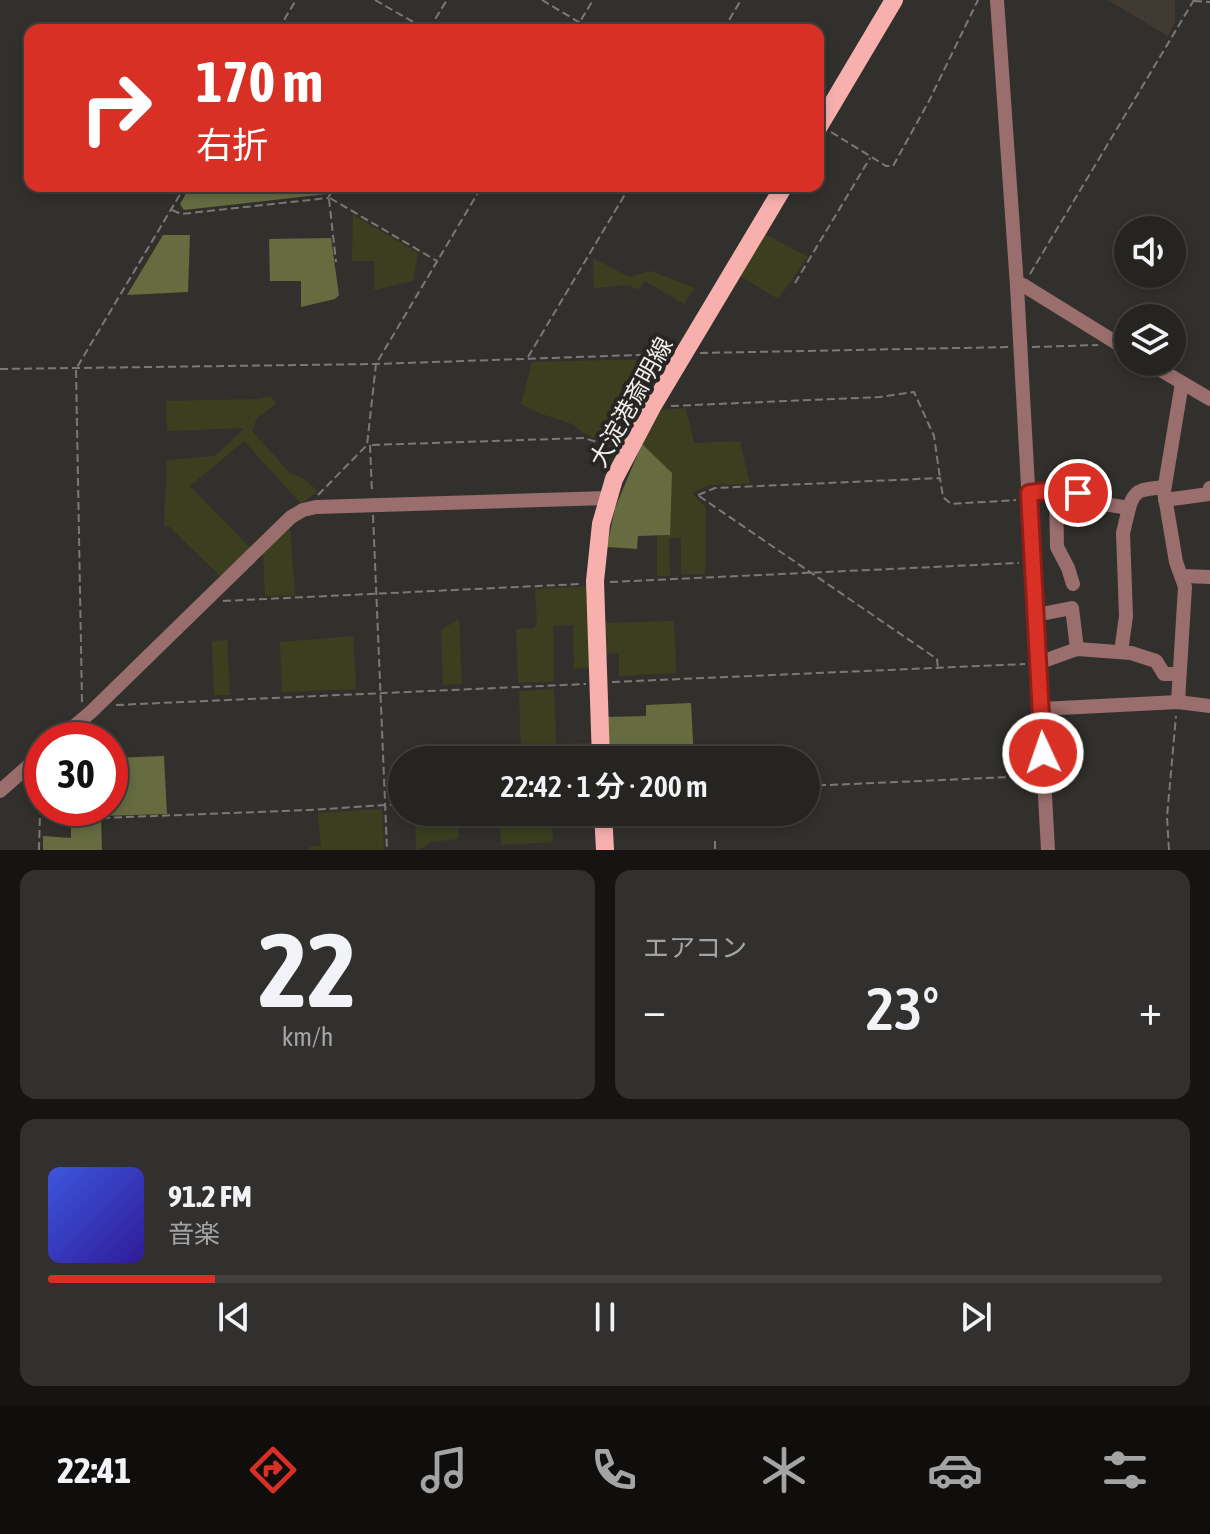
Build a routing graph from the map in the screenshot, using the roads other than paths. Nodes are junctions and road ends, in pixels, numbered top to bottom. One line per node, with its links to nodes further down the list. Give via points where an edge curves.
1 (894, 0): 3 (main road)
2 (997, 0): 5 (street)
3 (824, 119)
4 (780, 192): 14 (main road, 大淀港斎明線, via 652,407)
5 (1020, 286): 6 (street); 13 (street)
6 (1114, 343)
7 (1170, 376): 8 (street)
8 (1182, 383): 9 (street); 12 (street)
9 (1210, 399)
10 (1056, 490): 13 (street); 15 (street); 18 (street, via 1057,547)
11 (1210, 490): 12 (street)
12 (1164, 493): 15 (street, via 1138,491); 16 (street)
13 (1029, 496): 19 (street)
14 (608, 498): 27 (street, via 303,510); 28 (main road, 大淀港斎明線, via 596,583)
15 (1129, 508): 21 (street, via 1123,533 1126,616)
16 (1183, 576): 17 (street); 23 (street)
17 (1210, 577)
18 (1073, 584)
19 (1036, 615): 20 (street, via 1072,608); 22 (street)
20 (1077, 649): 21 (street); 22 (street)
21 (1121, 652): 23 (street, via 1156,661 1164,674)
22 (1038, 663): 26 (street)
23 (1179, 674): 24 (street)
24 (1178, 702): 25 (street); 26 (street)
25 (1210, 706)
26 (1041, 709): 33 (street)
27 (79, 722)
28 (600, 746)
29 (24, 770): 30 (street)
30 (0, 791)
31 (604, 826): 32 (main road)
32 (605, 850)
33 (1048, 850)

